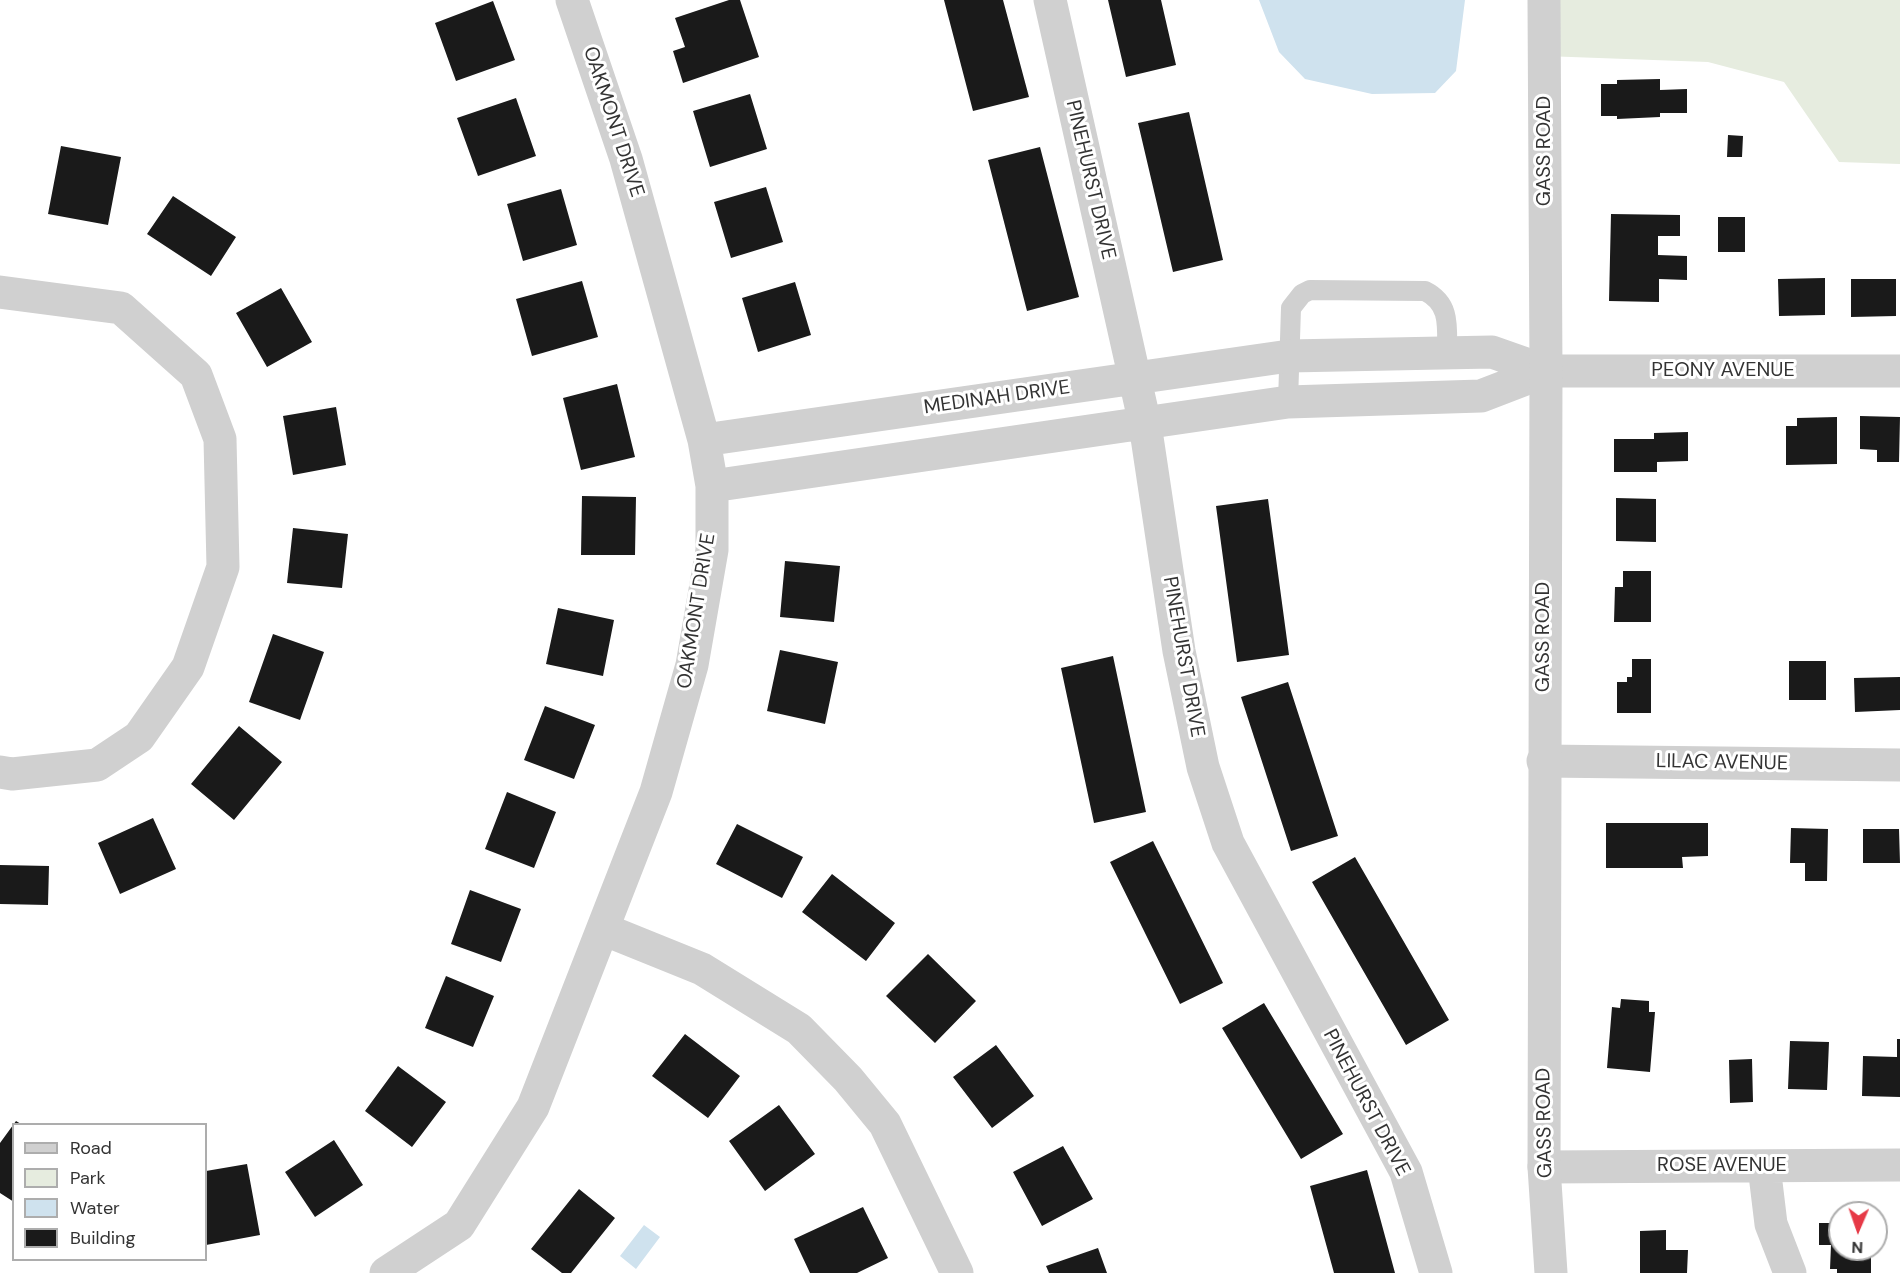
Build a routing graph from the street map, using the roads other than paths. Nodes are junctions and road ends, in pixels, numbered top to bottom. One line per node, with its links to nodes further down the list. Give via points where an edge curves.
1 (572, 0): 12 (street, OAKMONT DRIVE, via 626,159)
2 (1050, 0): 9 (street, PINEHURST DRIVE)
3 (1544, 0): 7 (street, GASS ROAD)
4 (0, 292): 16 (street, via 121,308 196,375 220,440 223,567 188,667 138,737 97,765)
5 (1446, 352): 6 (street, MEDINAH DRIVE); 6 (lane, via 1445,308 1433,295 1417,289 1319,289 1302,294 1291,308); 7 (street, MEDINAH DRIVE, via 1492,352)
6 (1289, 356): 9 (street, MEDINAH DRIVE); 10 (lane)
7 (1546, 371): 8 (street, PEONY AVENUE); 10 (street, via 1481,396); 14 (street, GASS ROAD)
8 (1900, 371)
9 (1135, 378): 11 (street, PINEHURST DRIVE); 12 (street, MEDINAH DRIVE)
10 (1288, 402): 11 (street)
11 (1145, 424): 13 (street); 23 (street, PINEHURST DRIVE, via 1179,651 1203,767 1228,843 1406,1172)
12 (704, 440): 13 (street, OAKMONT DRIVE)
13 (712, 486): 17 (street, OAKMONT DRIVE, via 712,550 692,665 656,792)
14 (1543, 761): 15 (street, LILAC AVENUE); 20 (street, GASS ROAD)
15 (1900, 765)
16 (0, 772)
17 (603, 929): 21 (street, OAKMONT DRIVE, via 533,1107 459,1224); 22 (street, via 702,969 799,1029 849,1079 885,1124)
18 (1900, 1165): 19 (street, ROSE AVENUE)
19 (1764, 1166): 20 (street, ROSE AVENUE); 25 (street, via 1771,1224)
20 (1544, 1167): 24 (street, GASS ROAD)
21 (386, 1273)
22 (957, 1273)
23 (1436, 1273)
24 (1551, 1273)
25 (1790, 1273)

